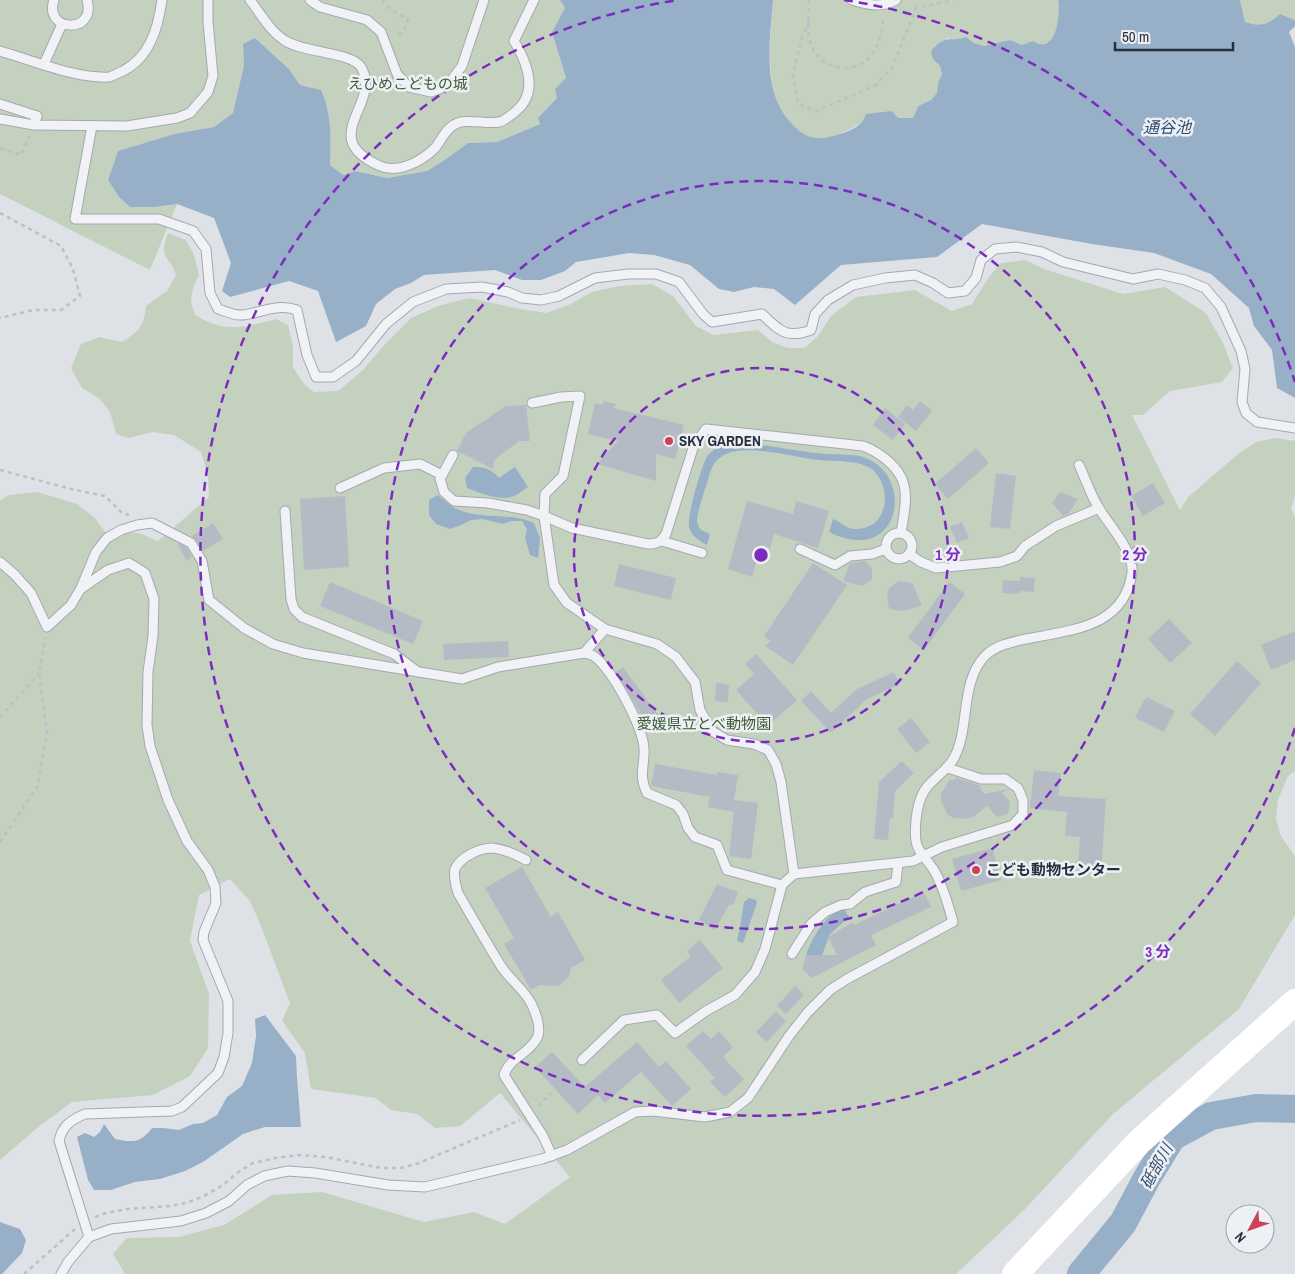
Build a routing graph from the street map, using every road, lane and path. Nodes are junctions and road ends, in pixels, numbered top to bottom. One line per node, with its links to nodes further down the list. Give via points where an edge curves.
1 (54, 0): 16 (lane, via 52,10)
2 (87, 0): 16 (lane, via 85,18 74,25)
3 (162, 0): 19 (lane, via 150,46 130,67 111,77 102,77 84,76)
4 (208, 0): 23 (lane, via 213,76 200,103 190,113 177,118 127,126)
5 (250, 0): 9 (lane, via 284,41 359,63 367,82 350,132 352,141 366,158 391,169 423,158 451,127 460,122 500,122 522,107 528,95 528,70 514,41)
6 (310, 0): 17 (lane, via 320,7 368,20)
7 (382, 0): 17 (path, via 391,10 408,19 401,34)
8 (484, 0): 17 (lane, via 462,66 447,86 430,92 409,87 397,74)
9 (534, 0)
10 (809, 0): 15 (path)
11 (852, 0): 14 (lane)
12 (896, 0): 14 (lane)
13 (954, 0): 15 (path, via 916,8 893,66 876,85 816,111 798,104 793,76)
14 (883, 5): 15 (path, via 883,21 872,55 862,63 840,69 830,66 811,46)
15 (809, 20)
16 (62, 24): 19 (lane)
17 (381, 32)
18 (0, 51): 19 (lane)
19 (44, 64)
20 (0, 104): 22 (lane, via 37,116)
21 (0, 119): 22 (lane)
22 (34, 125): 23 (lane); 24 (path, via 21,156)
23 (92, 126): 28 (lane, via 75,219 159,220 193,231 206,249 210,293 218,309 240,316 287,306 297,310 306,355 316,378 333,377 356,361 386,324 413,302 446,289 482,287 541,300 559,296 595,278 656,274 679,282 712,322 762,314 784,333 799,334 811,330 815,314 828,300 852,285 915,275 948,293 966,291 976,278 981,260 994,248 1016,247 1133,279 1158,274 1205,288 1221,307 1241,351 1245,369 1242,402 1246,413 1256,422)
24 (0, 148)
25 (0, 213): 26 (path, via 61,246 80,296 61,310 33,310)
26 (0, 318)
27 (532, 403): 36 (lane, via 580,396 563,476 545,494)
28 (1295, 428)
29 (454, 454): 32 (lane)
30 (1079, 465): 34 (lane)
31 (0, 470): 37 (path, via 105,496 122,513)
32 (442, 475): 33 (lane, via 420,464 384,468); 36 (lane, via 444,492 454,501 488,503)
33 (340, 488)
34 (1099, 508): 43 (lane, via 1056,526 1017,556 1000,562 936,568); 52 (lane, via 1126,550 1132,570 1128,591 1106,616 1091,625 1013,642 985,656 970,685 962,737)
35 (285, 511): 50 (lane, via 289,589 294,610 302,617 394,654)
36 (544, 516): 39 (lane, via 572,528 648,544); 47 (lane, via 554,585 567,603)
37 (152, 523): 45 (lane, via 120,530 107,538 96,552); 50 (lane, via 191,543 202,561 209,600 244,628 273,644 303,653)
38 (901, 533): 39 (lane, via 904,486 892,465 877,451 863,446 706,429 694,445); 40 (lane, via 888,538); 43 (lane, via 910,538)
39 (662, 541): 42 (lane)
40 (886, 549): 41 (lane, via 850,556 835,565); 43 (lane, via 895,559)
41 (800, 550)
42 (702, 553)
43 (910, 554)
44 (0, 562): 46 (lane, via 30,593)
45 (81, 588): 46 (lane, via 71,605); 63 (lane, via 108,570 129,563 145,573 154,599 154,636 148,672 150,746 168,800 187,841 208,870 215,887 216,903 203,940 228,1001 228,1033 218,1073 182,1107 172,1111 84,1114 61,1130 59,1141)
46 (47, 627): 49 (path)
47 (605, 630): 48 (lane); 57 (lane, via 657,644 676,658 696,682 700,710 712,732 727,740 754,744 768,750 781,782)
48 (584, 653): 50 (lane, via 498,667 462,679); 58 (lane, via 594,656 604,666 639,725 644,747 642,784 647,793 676,805 695,836 717,845 727,870)
49 (40, 673): 51 (path); 53 (path, via 47,734 37,787)
50 (420, 673)
51 (0, 717)
52 (948, 768): 54 (lane, via 920,798 916,841); 54 (lane, via 981,779 1005,779 1018,788 1023,800 1023,814 1013,825)
53 (0, 842)
54 (923, 856): 56 (lane, via 913,862); 62 (lane, via 941,884 953,922 830,990 789,1036 748,1098 730,1112 705,1117 653,1110 635,1112)
55 (526, 860): 62 (lane, via 502,850 490,848 479,851 460,862 455,870 455,881 458,893 502,967 533,1006 539,1032 537,1038 504,1075)
56 (898, 864): 57 (lane); 59 (lane, via 896,882 865,892 850,904 825,912 811,924)
57 (794, 874): 58 (lane)
58 (782, 885): 61 (lane, via 765,949 755,972 735,995 675,1033 657,1015 624,1020)
59 (792, 954)
60 (1295, 1002): 65 (street, via 1139,1142)
61 (582, 1060)
62 (552, 1156): 63 (lane, via 425,1187 288,1171 264,1176 206,1213 181,1221 111,1229)
63 (89, 1237): 64 (lane)
64 (61, 1274)
65 (1015, 1274)

